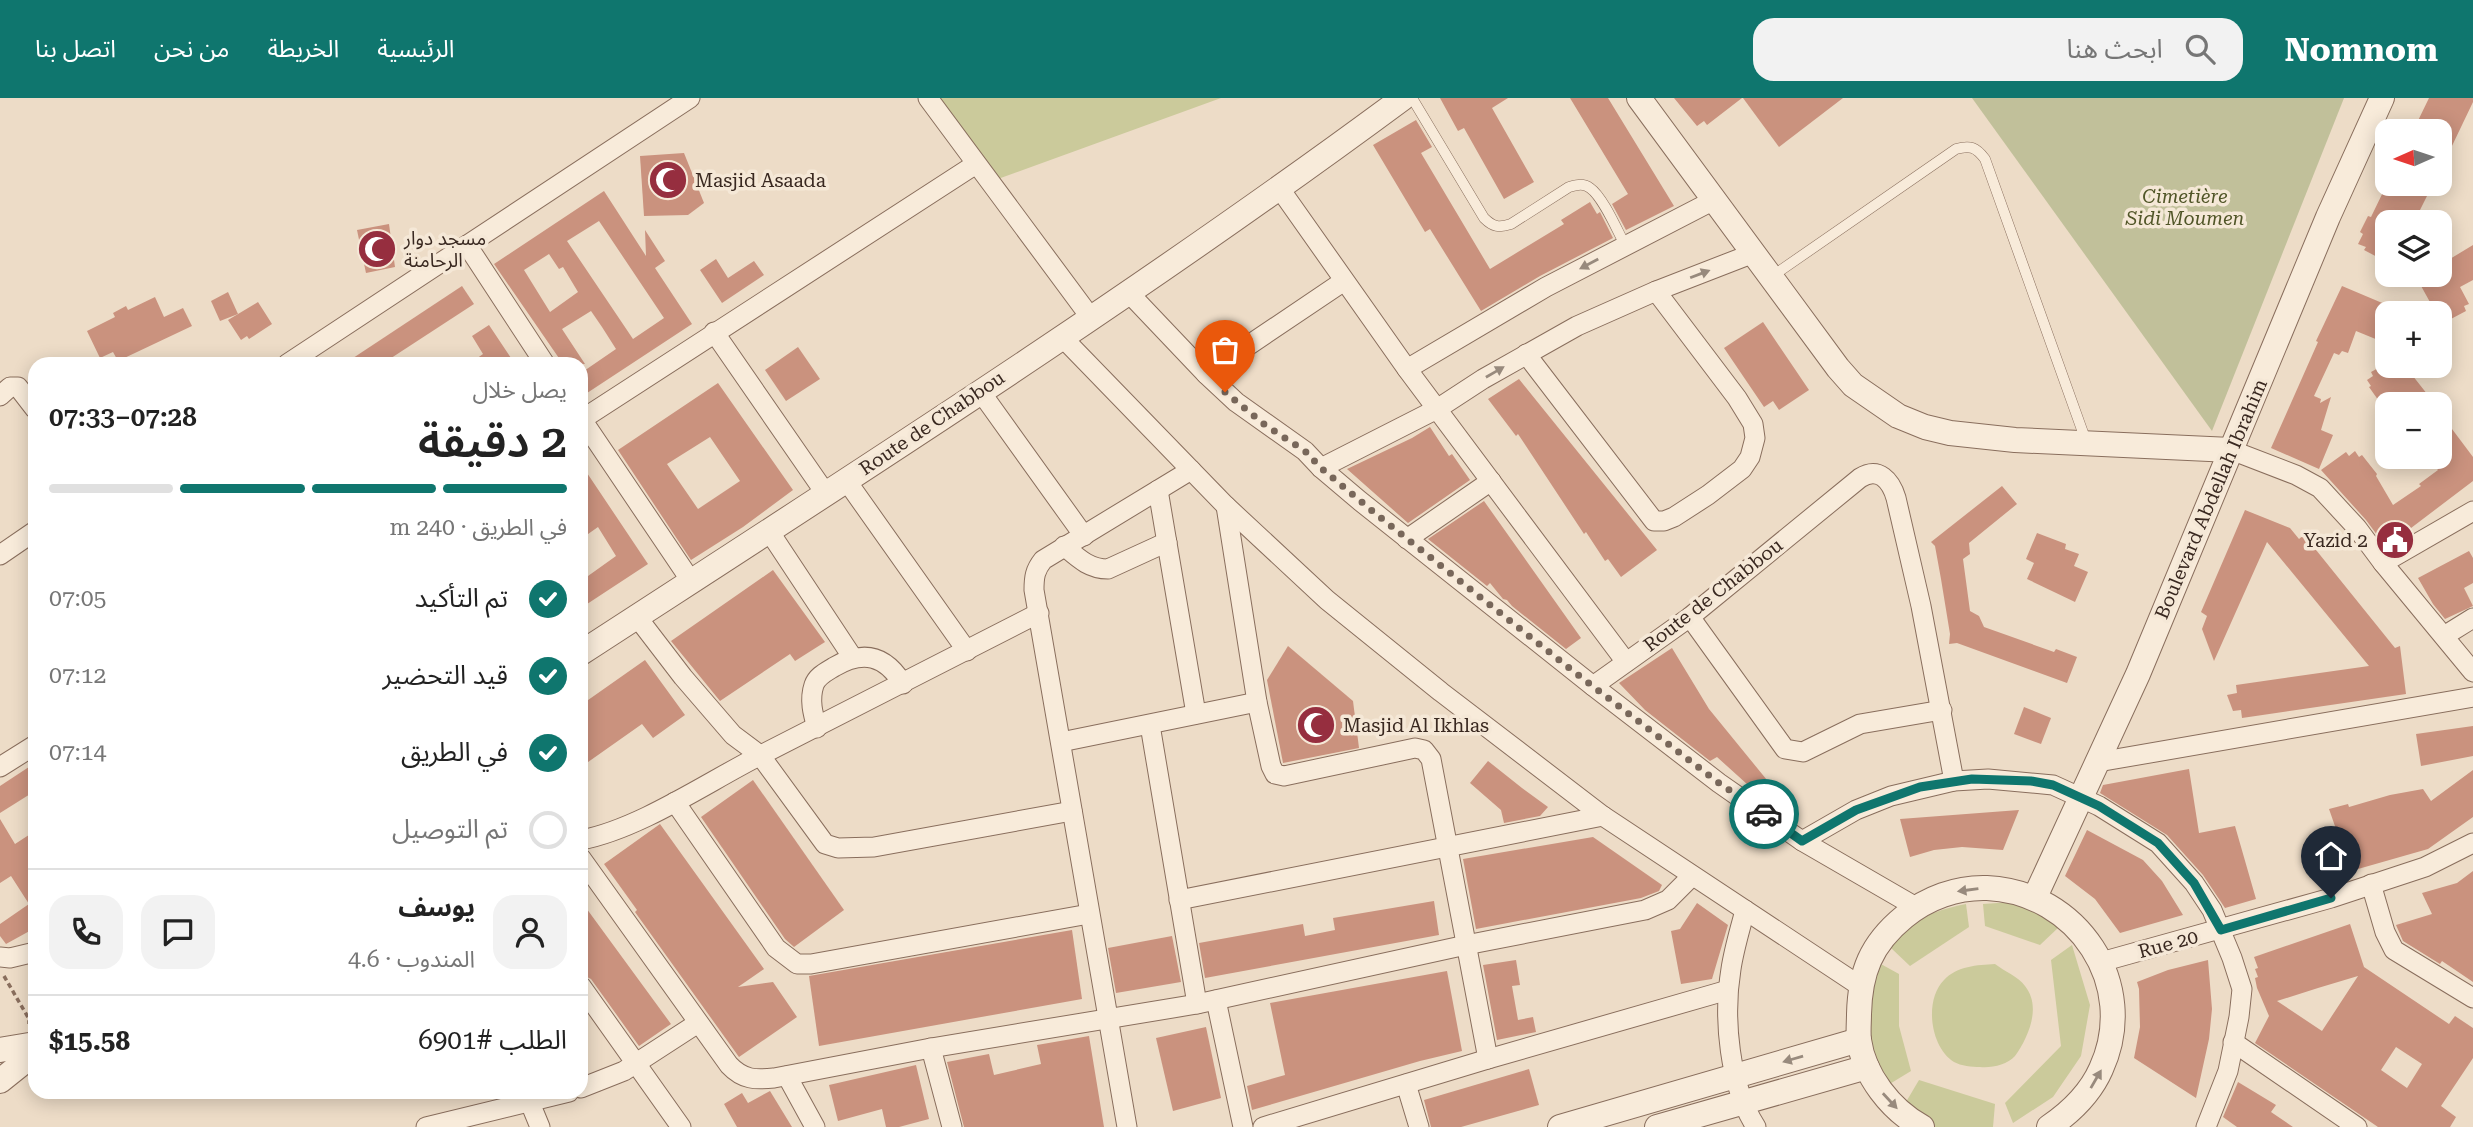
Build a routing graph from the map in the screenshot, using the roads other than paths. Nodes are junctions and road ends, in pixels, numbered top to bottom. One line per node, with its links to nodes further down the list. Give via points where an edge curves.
1 (690, 98): 10 (street)
2 (928, 98): 7 (street)
3 (1403, 98): 8 (street, Route de Chabbou)
4 (1412, 98): 11 (lane, via 1491,225 1511,225 1579,184 1596,194)
5 (1639, 98): 9 (street)
6 (2382, 98): 32 (street, Boulevard Abdellah Ibrahim)
7 (975, 164): 17 (street); 18 (street)
8 (1280, 189): 14 (street, Route de Chabbou); 16 (street, Route de Chabbou)
9 (1716, 199): 11 (street); 12 (street)
10 (467, 245): 21 (street); 22 (street)
11 (1626, 245): 23 (street, one-way to 23)
12 (1754, 253): 13 (street); 15 (street, one-way to 12)
13 (1771, 277): 31 (street, via 1853,385 1898,416 1950,433); 31 (lane, via 1956,149 1978,150)
14 (1344, 281): 23 (street, Route de Chabbou); 24 (street)
15 (1656, 291): 20 (street); 20 (street, via 1755,429 1754,446 1742,469 1674,517 1654,521)
16 (1129, 293): 17 (street, Route de Chabbou); 24 (street)
17 (1091, 318): 19 (street, Route de Chabbou)
18 (714, 332): 29 (street); 36 (street)
19 (1062, 337): 26 (street, Route de Chabbou); 34 (street)
20 (1526, 354): 28 (street, one-way to 20)
21 (298, 357)
22 (540, 357)
23 (1407, 369): 28 (street, Route de Chabbou)
24 (1206, 374): 33 (street)
25 (2, 391): 27 (street, via 14,386)
26 (980, 391): 36 (street, Route de Chabbou); 42 (street)
27 (28, 400)
28 (1437, 409): 33 (street); 35 (street, Route de Chabbou)
29 (588, 414)
30 (588, 429): 48 (street)
31 (2087, 443): 32 (street)
32 (2231, 450): 47 (street, via 2320,488); 70 (street, Boulevard Abdellah Ibrahim)
33 (1321, 468): 43 (street)
34 (1191, 470): 37 (street); 38 (street)
35 (1491, 481): 43 (street); 57 (street, Route de Chabbou)
36 (836, 487): 40 (street, Route de Chabbou); 55 (street)
37 (1158, 491): 42 (street); 44 (street)
38 (1226, 506): 62 (street); 76 (street, via 1327,600)
39 (2473, 511): 47 (street)
40 (769, 531): 48 (street, Route de Chabbou); 56 (street)
41 (28, 536): 46 (street)
42 (1084, 536): 45 (street)
43 (1407, 539): 60 (street)
44 (1167, 542): 45 (street, via 1108,569 1086,564); 64 (street)
45 (1064, 546): 49 (street, via 1036,569)
46 (0, 555)
47 (2383, 563): 53 (street)
48 (691, 581): 50 (street, Route de Chabbou)
49 (1039, 613): 55 (street); 67 (street)
50 (637, 617): 54 (street, Route de Chabbou); 69 (street, via 725,726)
51 (1690, 617): 57 (street, Route de Chabbou); 63 (street, via 1785,749 1803,752 1860,724); 63 (street, Route de Chabbou, via 1860,478 1878,474 1887,479 1896,498)
52 (2473, 618): 53 (street)
53 (2444, 636): 58 (street)
54 (588, 648)
55 (967, 651): 59 (street)
56 (853, 658): 59 (street, via 881,661); 66 (street, via 814,683 811,708)
57 (1626, 662): 60 (street)
58 (2473, 672)
59 (903, 684): 66 (street)
60 (1593, 686): 78 (street)
61 (2473, 697): 70 (street)
62 (1257, 702): 64 (street); 80 (street, via 1276,774 1424,750 1431,759)
63 (1942, 710): 72 (street, Route de Chabbou)
64 (1196, 714): 65 (street)
65 (1150, 725): 67 (street); 85 (street)
66 (817, 728): 69 (street)
67 (1061, 742): 75 (street)
68 (28, 749): 71 (street)
69 (760, 755): 74 (street); 75 (street, via 818,837 838,848 874,848)
70 (2098, 762): 73 (street, Boulevard Abdellah Ibrahim)
71 (0, 767)
72 (1955, 781): 73 (street, via 2031,781); 78 (street, via 1872,803)
73 (2080, 797): 84 (street, Boulevard Abdellah Ibrahim); 89 (street, via 2158,843 2194,883)
74 (675, 802): 77 (street, via 609,834); 88 (street, via 776,948 797,964)
75 (1072, 811): 88 (street)
76 (1603, 816): 80 (street); 82 (street)
77 (588, 838)
78 (1802, 841): 86 (street)
79 (2473, 843): 83 (street, Rue 20, via 2425,867)
80 (1446, 846): 85 (street); 90 (street)
81 (588, 868): 100 (street)
82 (1692, 876): 87 (street); 90 (street, via 1668,900 1645,910)
83 (2371, 884): 89 (street, Rue 20); 97 (street, via 2394,950)
84 (2035, 897): 86 (street, one-way to 86, via 2005,889 1974,888 1944,894); 93 (street, via 2074,923)
85 (1178, 900): 98 (street)
86 (1916, 907): 94 (street, via 1891,928 1872,955)
87 (1745, 910): 94 (street); 95 (street)
88 (1089, 914): 99 (street)
89 (2221, 930): 93 (street, Rue 20); 103 (street, via 2242,989)
90 (1466, 945): 98 (street); 107 (street)
91 (28, 954): 92 (street)
92 (0, 957)
93 (2101, 962): 131 (street, one-way to 93, via 2087,1093 2110,1043 2113,1015)
94 (1860, 986): 102 (street)
95 (1728, 990): 107 (street); 111 (street)
96 (588, 996): 108 (street)
97 (2473, 998)
98 (1206, 1002): 99 (street); 124 (street)
99 (1109, 1019): 104 (street); 123 (street)
100 (698, 1023): 108 (street); 110 (street, via 741,1076)
101 (28, 1037): 105 (street)
102 (1859, 1040): 109 (street); 111 (street, one-way to 111)
103 (2233, 1042): 132 (street, via 2228,1071); 133 (street)
104 (931, 1048): 110 (street); 122 (street)
105 (0, 1051)
106 (28, 1059): 112 (street)
107 (1488, 1059): 113 (street)
108 (637, 1064): 114 (street); 120 (street)
109 (1867, 1067): 117 (street); 130 (street, one-way to 130, via 1885,1097)
110 (787, 1076): 121 (street)
111 (1734, 1076): 117 (street); 127 (street)
112 (0, 1081)
113 (1406, 1084): 125 (street); 126 (street)
114 (588, 1086)
115 (521, 1099): 118 (street)
116 (529, 1099): 119 (street)
117 (1742, 1102): 128 (street); 129 (street)
118 (426, 1127)
119 (540, 1127)
120 (681, 1127)
121 (815, 1127)
122 (952, 1127)
123 (1128, 1127)
124 (1243, 1127)
125 (1263, 1127)
126 (1419, 1127)
127 (1560, 1127)
128 (1657, 1127)
129 (1756, 1127)
130 (1922, 1127)
131 (2049, 1127)
132 (2206, 1127)
133 (2357, 1127)

